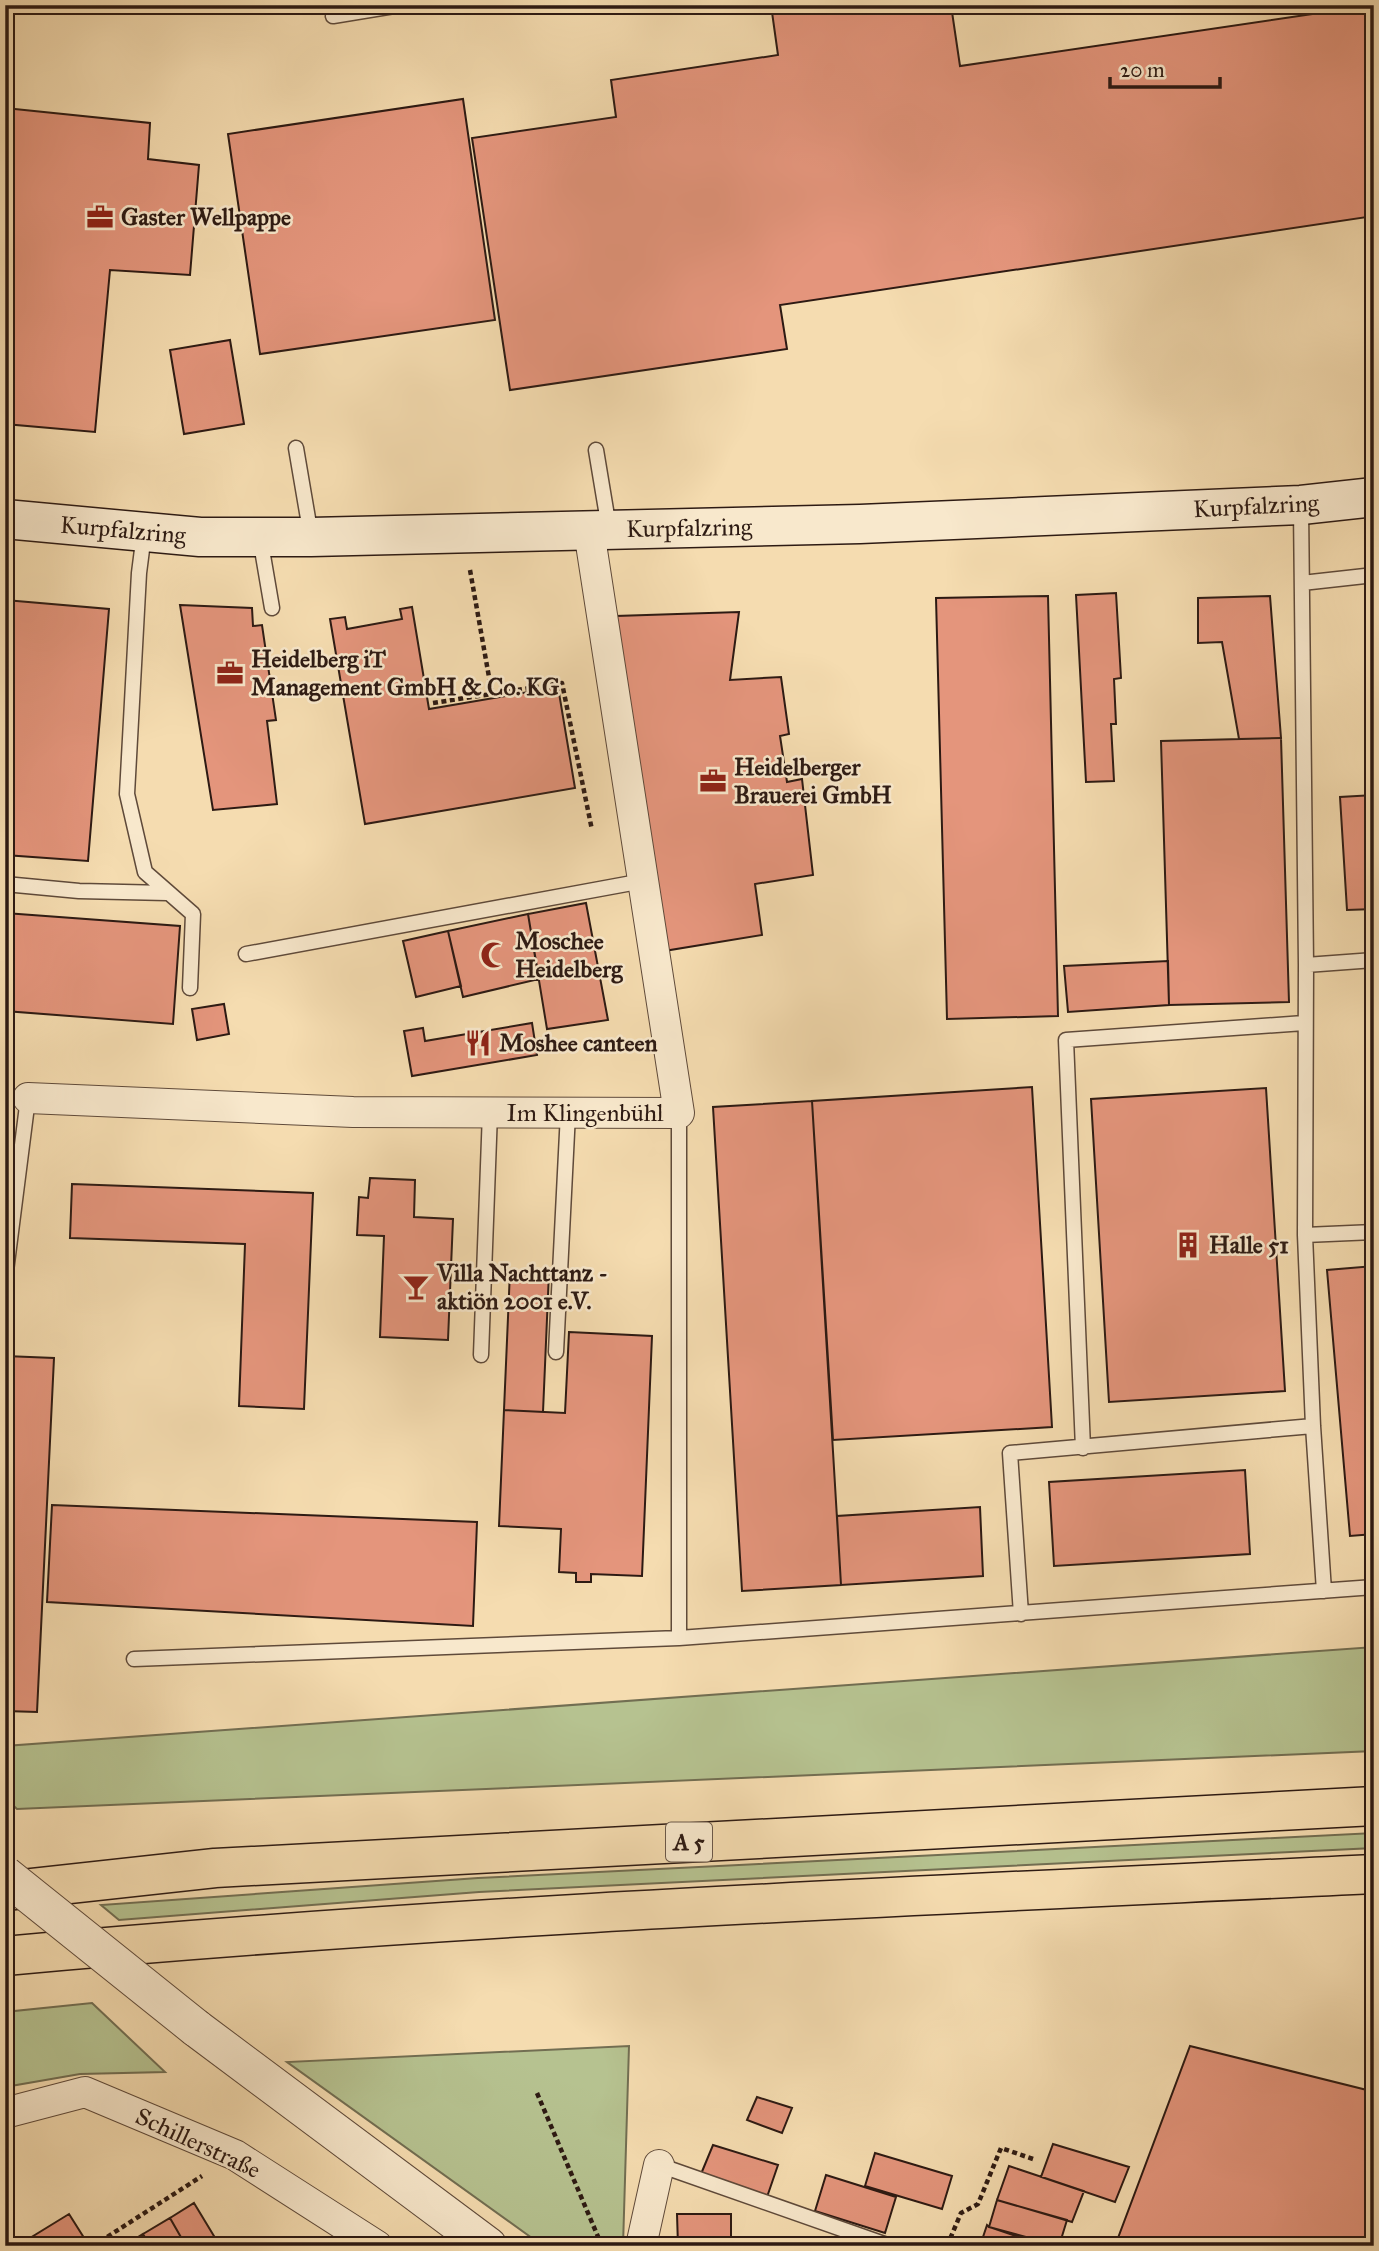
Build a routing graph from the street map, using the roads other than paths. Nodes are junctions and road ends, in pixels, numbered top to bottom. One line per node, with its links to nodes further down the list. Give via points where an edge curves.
1 (400, 5): 2 (lane)
2 (333, 16)
3 (296, 447): 11 (lane)
4 (596, 450): 8 (lane)
5 (1374, 498): 6 (main road, Kurpfalzring)
6 (1301, 505): 8 (main road, Kurpfalzring); 13 (lane)
7 (5, 519): 9 (main road, Kurpfalzring)
8 (599, 530): 11 (main road, Kurpfalzring); 15 (street, Im Klingenbühl)
9 (144, 532): 10 (main road, Kurpfalzring); 17 (lane, via 127,794 145,872)
10 (260, 537): 11 (main road, Kurpfalzring); 14 (lane)
11 (311, 537)
12 (1374, 575): 13 (lane)
13 (1302, 583): 20 (lane)
14 (272, 608)
15 (643, 881): 18 (lane); 26 (street, Im Klingenbühl)
16 (5, 884): 17 (lane)
17 (167, 893): 21 (lane, via 193,915)
18 (246, 954)
19 (1374, 960): 20 (lane)
20 (1306, 965): 22 (lane)
21 (190, 988)
22 (1304, 1023): 28 (lane); 33 (lane, via 1066,1041)
23 (28, 1098): 24 (street, Im Klingenbühl, via 353,1112); 29 (lane)
24 (490, 1112): 25 (street, Im Klingenbühl); 31 (lane)
25 (568, 1113): 26 (street, Im Klingenbühl); 30 (lane)
26 (679, 1113): 37 (lane)
27 (1374, 1232): 28 (lane)
28 (1305, 1235): 32 (lane)
29 (5, 1279)
30 (556, 1352)
31 (481, 1355)
32 (1313, 1426): 33 (lane); 35 (lane)
33 (1083, 1448): 36 (lane, via 1010,1453)
34 (1374, 1587): 35 (lane)
35 (1324, 1591): 36 (lane)
36 (1021, 1614): 37 (lane)
37 (679, 1639): 38 (lane)
38 (134, 1659)
39 (1374, 1806): 42 (highway, A 5, via 215,1868)
40 (1374, 1874): 43 (highway, via 517,1916)
41 (5, 1875): 47 (street, bridge, via 196,2028)
42 (5, 1891)
43 (5, 1956)
44 (5, 2113): 46 (street, Schillerstraße, via 85,2092 235,2155)
45 (659, 2165): 48 (street); 49 (lane)
46 (377, 2246)
47 (488, 2246)
48 (641, 2246)
49 (890, 2246)

